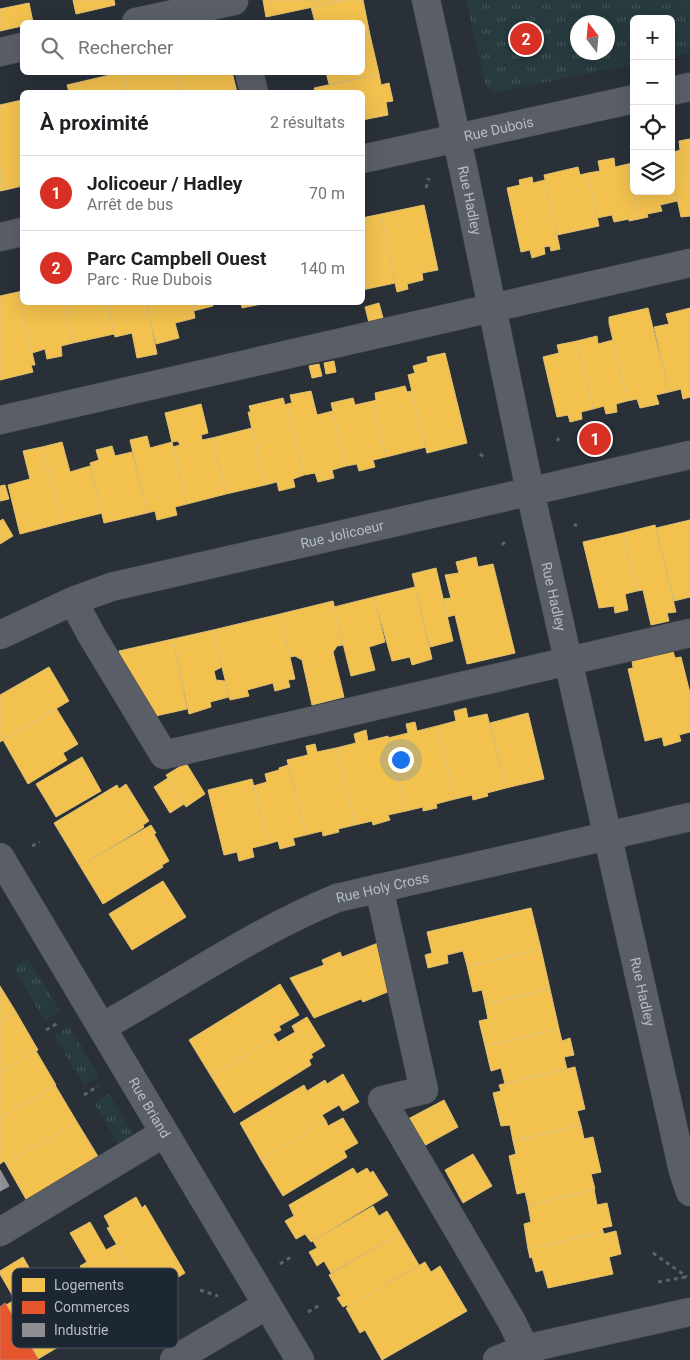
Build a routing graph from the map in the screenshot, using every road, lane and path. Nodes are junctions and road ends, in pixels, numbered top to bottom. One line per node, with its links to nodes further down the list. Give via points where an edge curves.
1 (426, 0): 11 (street, Rue Hadley)
2 (235, 8): 3 (street)
3 (150, 20)
4 (20, 47): 5 (street)
5 (0, 52)
6 (250, 75): 8 (street)
7 (690, 87): 9 (street)
8 (254, 90)
9 (675, 90)
10 (630, 100): 11 (street, Rue Dubois)
11 (456, 138): 12 (street, Rue Dubois); 18 (street, Rue Hadley)
12 (365, 158)
13 (429, 178): 14 (path)
14 (426, 188)
15 (20, 232): 16 (street)
16 (0, 237)
17 (690, 263): 18 (street)
18 (492, 308): 19 (street); 23 (street, Rue Hadley)
19 (0, 420)
20 (480, 454): 22 (path)
21 (690, 455): 23 (street, Rue Jolicoeur)
22 (484, 457)
23 (530, 491): 26 (street, Rue Jolicoeur, via 152,577); 29 (street, Rue Hadley)
24 (505, 542): 25 (path)
25 (502, 545)
26 (73, 601): 28 (street, Rue Jolicoeur); 29 (street, via 164,755)
27 (690, 633): 29 (street)
28 (0, 636)
29 (569, 662): 31 (street, Rue Hadley)
30 (690, 817): 31 (street, Rue Holy Cross)
31 (607, 836): 33 (street, Rue Holy Cross); 40 (street, Rue Hadley)
32 (1, 862): 35 (street, Rue Briand)
33 (379, 888): 35 (street, Rue Holy Cross, via 337,898 303,912); 48 (street, via 424,1090 382,1100 512,1322)
34 (66, 1018): 36 (path)
35 (102, 1028): 39 (street, Rue Briand)
36 (46, 1030)
37 (104, 1083): 38 (path)
38 (84, 1095)
39 (164, 1133): 41 (street); 46 (street, Rue Briand)
40 (690, 1192)
41 (0, 1232)
42 (653, 1253): 43 (path, via 687,1276)
43 (658, 1282)
44 (200, 1290): 45 (path)
45 (223, 1298)
46 (267, 1305): 49 (street); 50 (street, Rue Briand)
47 (690, 1312): 48 (street)
48 (528, 1355): 51 (street)
49 (174, 1360)
50 (300, 1360)
51 (497, 1360)

